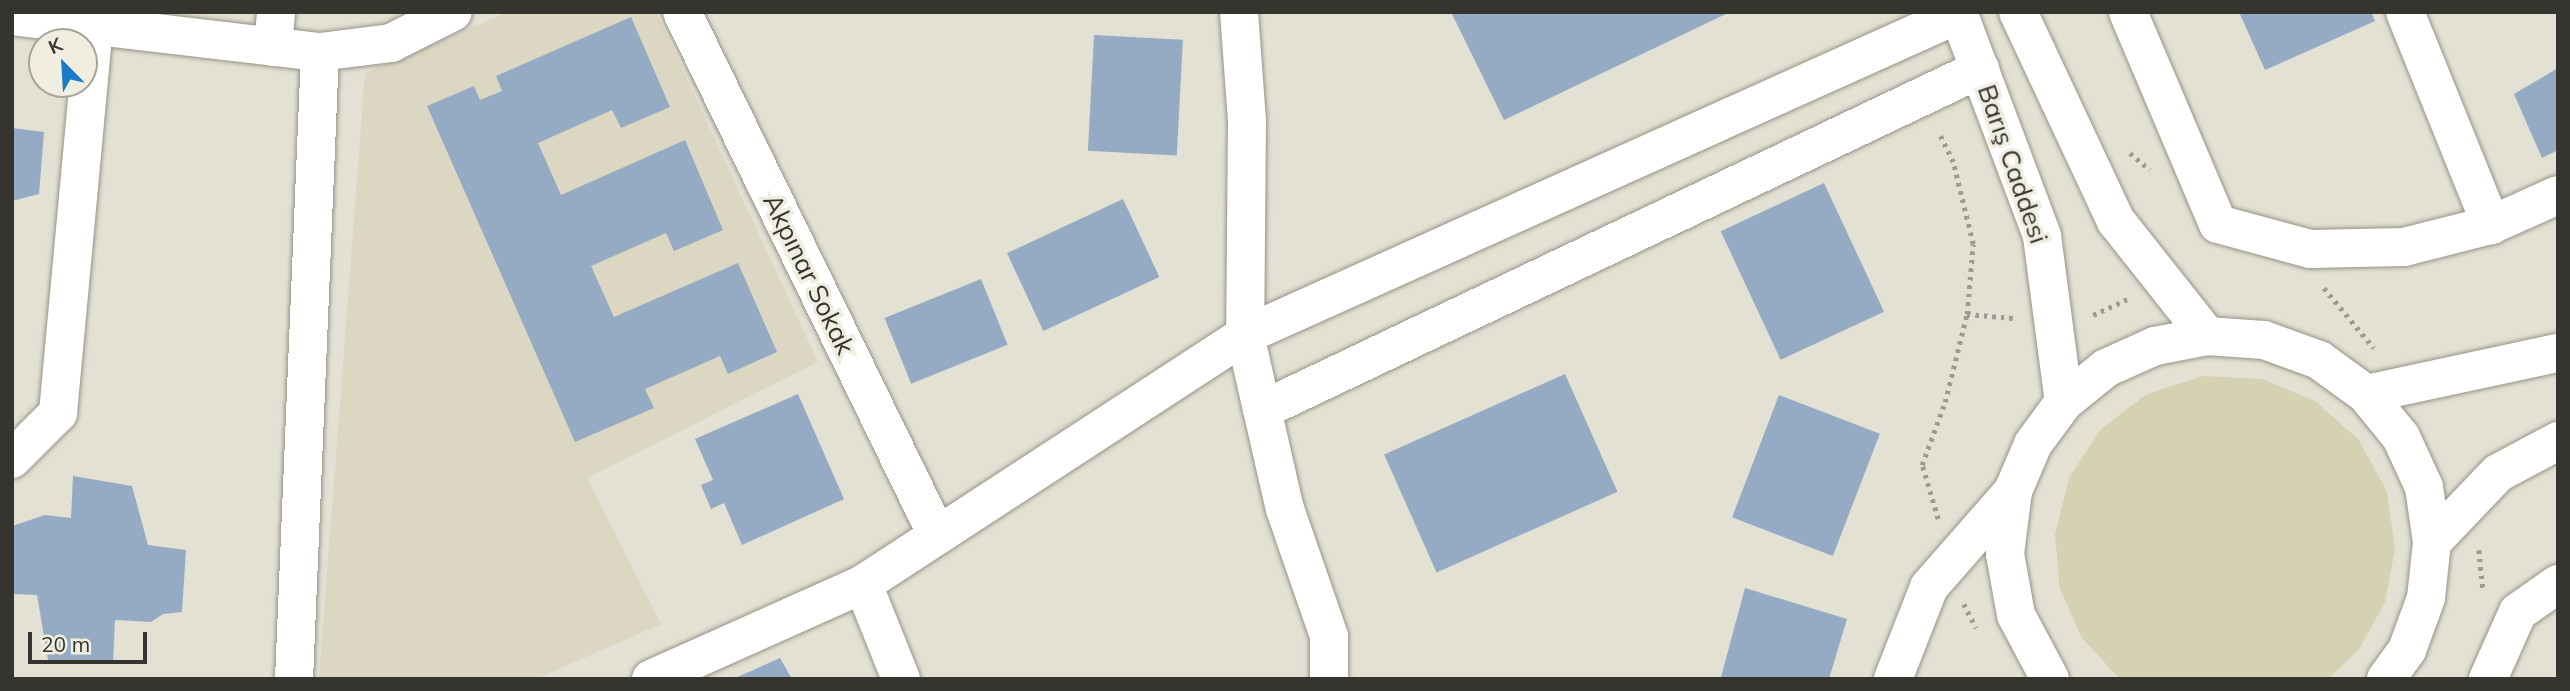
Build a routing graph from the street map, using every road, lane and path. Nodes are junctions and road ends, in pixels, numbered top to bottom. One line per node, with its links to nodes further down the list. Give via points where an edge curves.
1 (453, 12): 11 (street, via 391,43)
2 (682, 12): 29 (street, Akpınar Sokak)
3 (1239, 12): 20 (street, via 1247,121)
4 (2018, 12): 18 (street, via 2116,221)
5 (2128, 12): 17 (street, via 2218,224 2310,248 2404,247)
6 (2405, 12): 17 (street)
7 (1958, 13): 12 (street, Barış Caddesi); 20 (street)
8 (12, 16): 9 (street)
9 (94, 25): 10 (street); 27 (street, via 58,413)
10 (274, 29): 11 (street)
11 (320, 52): 33 (street)
12 (1980, 69): 13 (street); 19 (street, Barış Caddesi, via 2042,236)
13 (1923, 96): 19 (path, via 1953,162 1973,244 1967,314); 25 (street)
14 (2123, 145): 15 (path)
15 (2159, 175)
16 (2558, 195): 17 (street)
17 (2491, 225)
18 (2162, 279): 19 (path, via 2151,289 2073,324); 21 (street)
19 (2054, 322): 24 (street, Barış Caddesi)
20 (1245, 335): 25 (street); 29 (street)
21 (2207, 336): 23 (street, via 2275,344 2319,360); 24 (street, via 2155,346 2106,368)
22 (2558, 353): 23 (street)
23 (2365, 394): 30 (street, via 2401,437 2424,487)
24 (2064, 402): 28 (street, via 2033,443)
25 (1262, 410): 36 (street, via 1285,509 1329,636)
26 (2558, 441): 30 (street, via 2498,473)
27 (12, 459)
28 (2013, 491): 37 (street, via 1929,587); 38 (street, via 2005,554 2016,615)
29 (937, 535): 31 (street)
30 (2432, 542): 39 (street, via 2426,597 2407,650)
31 (863, 584): 34 (street); 35 (street)
32 (2558, 584): 40 (street, via 2518,612)
33 (294, 679)
34 (651, 679)
35 (901, 679)
36 (1329, 679)
37 (1893, 679)
38 (2050, 679)
39 (2386, 679)
40 (2488, 679)

